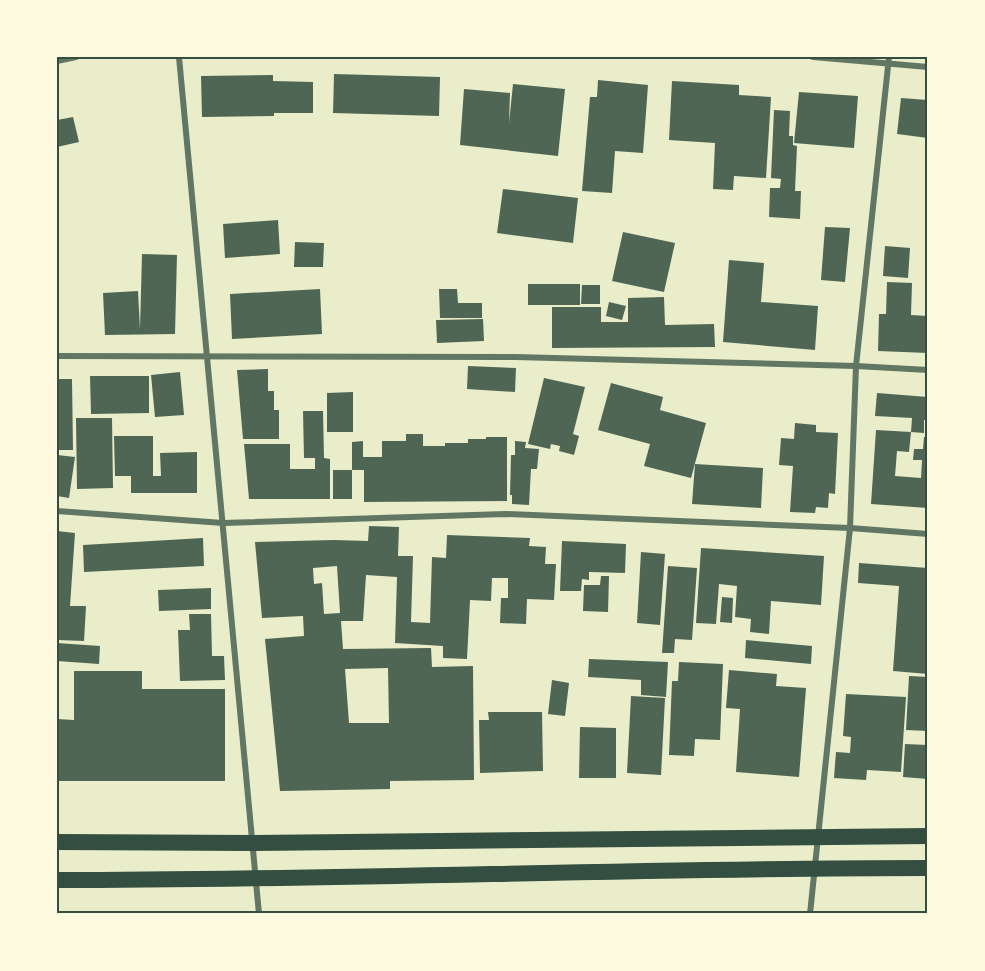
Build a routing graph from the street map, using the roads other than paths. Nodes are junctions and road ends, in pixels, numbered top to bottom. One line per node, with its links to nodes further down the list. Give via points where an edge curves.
1 (76, 57): 5 (street)
2 (179, 57): 8 (street)
3 (813, 57): 4 (street)
4 (889, 60): 6 (street); 9 (street)
5 (57, 61)
6 (928, 67)
7 (57, 356): 8 (street)
8 (207, 356): 9 (street, via 515,357); 12 (street)
9 (856, 366): 10 (street); 13 (street)
10 (928, 370)
11 (57, 511): 12 (street)
12 (223, 523): 13 (street, via 505,514); 18 (street)
13 (850, 528): 14 (street); 16 (street)
14 (928, 534)
15 (928, 836): 16 (highway)
16 (818, 837): 18 (highway); 19 (street)
17 (57, 842): 18 (highway)
18 (253, 843): 22 (street)
19 (815, 868): 20 (highway); 22 (highway); 24 (street)
20 (928, 868)
21 (57, 880): 22 (highway)
22 (256, 880): 23 (street)
23 (259, 914)
24 (810, 914)

